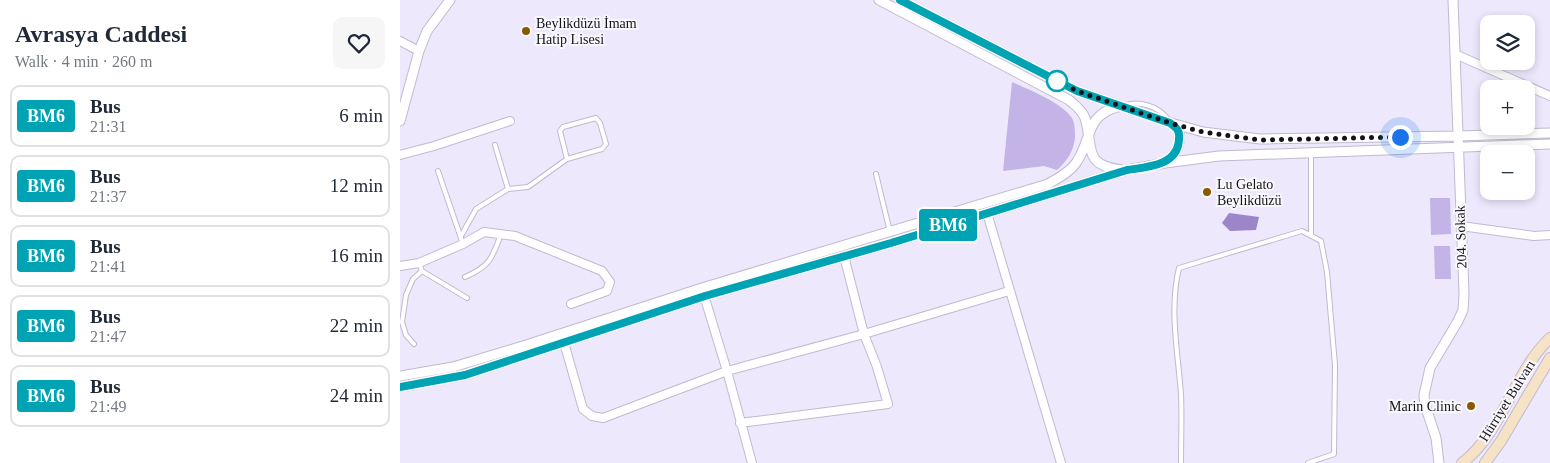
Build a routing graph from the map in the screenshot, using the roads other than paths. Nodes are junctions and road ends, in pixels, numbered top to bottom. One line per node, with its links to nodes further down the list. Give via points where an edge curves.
1 (450, 0): 6 (street, via 428,31)
2 (880, 0): 14 (street, via 1070,100 1084,117)
3 (900, 0): 9 (street, via 1077,91)
4 (1453, 0): 7 (street, 204. Sokak)
5 (400, 41): 6 (street)
6 (419, 51): 10 (street)
7 (1455, 54): 8 (street); 15 (street, 204. Sokak)
8 (1550, 96)
9 (1121, 106): 12 (street); 14 (street, via 1102,113)
10 (400, 121)
11 (510, 121): 20 (street)
12 (1170, 123): 15 (street, via 1203,132 1260,140); 22 (street, via 1178,128 1179,145)
13 (1550, 132): 15 (street)
14 (1088, 135): 23 (street, via 1091,153 1101,166); 29 (street, via 1077,163 1048,184)
15 (1458, 136): 18 (street, 204. Sokak)
16 (1550, 144): 18 (street)
17 (495, 145): 26 (lane)
18 (1458, 148): 19 (street); 28 (street, 204. Sokak)
19 (1311, 154): 22 (street, via 1219,156); 32 (lane)
20 (400, 155)
21 (567, 159): 21 (lane, via 602,150 606,144 596,118 563,127 560,131); 26 (lane, via 528,187)
22 (1165, 163): 23 (street)
23 (1127, 170): 27 (street)
24 (438, 171): 33 (lane)
25 (876, 174): 29 (lane)
26 (508, 189): 33 (lane, via 476,209)
27 (987, 213): 34 (street); 38 (street)
28 (1461, 226): 31 (street, via 1534,236); 58 (street, 204. Sokak, via 1463,310 1430,368 1424,395)
29 (890, 232): 39 (street)
30 (501, 234): 33 (street, via 484,232); 37 (lane, via 492,259); 41 (street, via 515,236 602,271 610,282 607,291)
31 (1550, 235)
32 (1311, 236): 56 (lane, via 1302,231 1179,268 1174,286 1181,397); 57 (lane, via 1321,241 1336,365 1334,454)
33 (462, 240): 36 (street)
34 (844, 256): 39 (street); 43 (street)
35 (400, 266): 36 (street)
36 (421, 267): 40 (lane); 46 (lane, via 406,295 402,322 406,335)
37 (465, 277)
38 (1009, 291): 43 (street); 55 (street)
39 (703, 292): 42 (street); 45 (street); 50 (street)
40 (468, 298)
41 (571, 304)
42 (561, 334): 45 (street); 47 (street)
43 (864, 334): 50 (street); 53 (street, via 888,404)
44 (1550, 338): 59 (main road, Hürriyet Bulvarı, via 1530,362 1488,433)
45 (566, 343): 49 (street); 50 (street, via 583,409 592,416 603,418)
46 (414, 344)
47 (493, 355): 49 (street); 51 (street, via 453,367)
48 (1550, 358): 60 (main road, Hürriyet Bulvarı)
49 (496, 365): 52 (street, via 457,377)
50 (727, 371): 53 (street)
51 (400, 376)
52 (400, 387)
53 (740, 423): 54 (street)
54 (752, 463)
55 (1061, 463)
56 (1181, 463)
57 (1308, 463)
58 (1439, 463)
59 (1462, 463)
60 (1484, 463)

